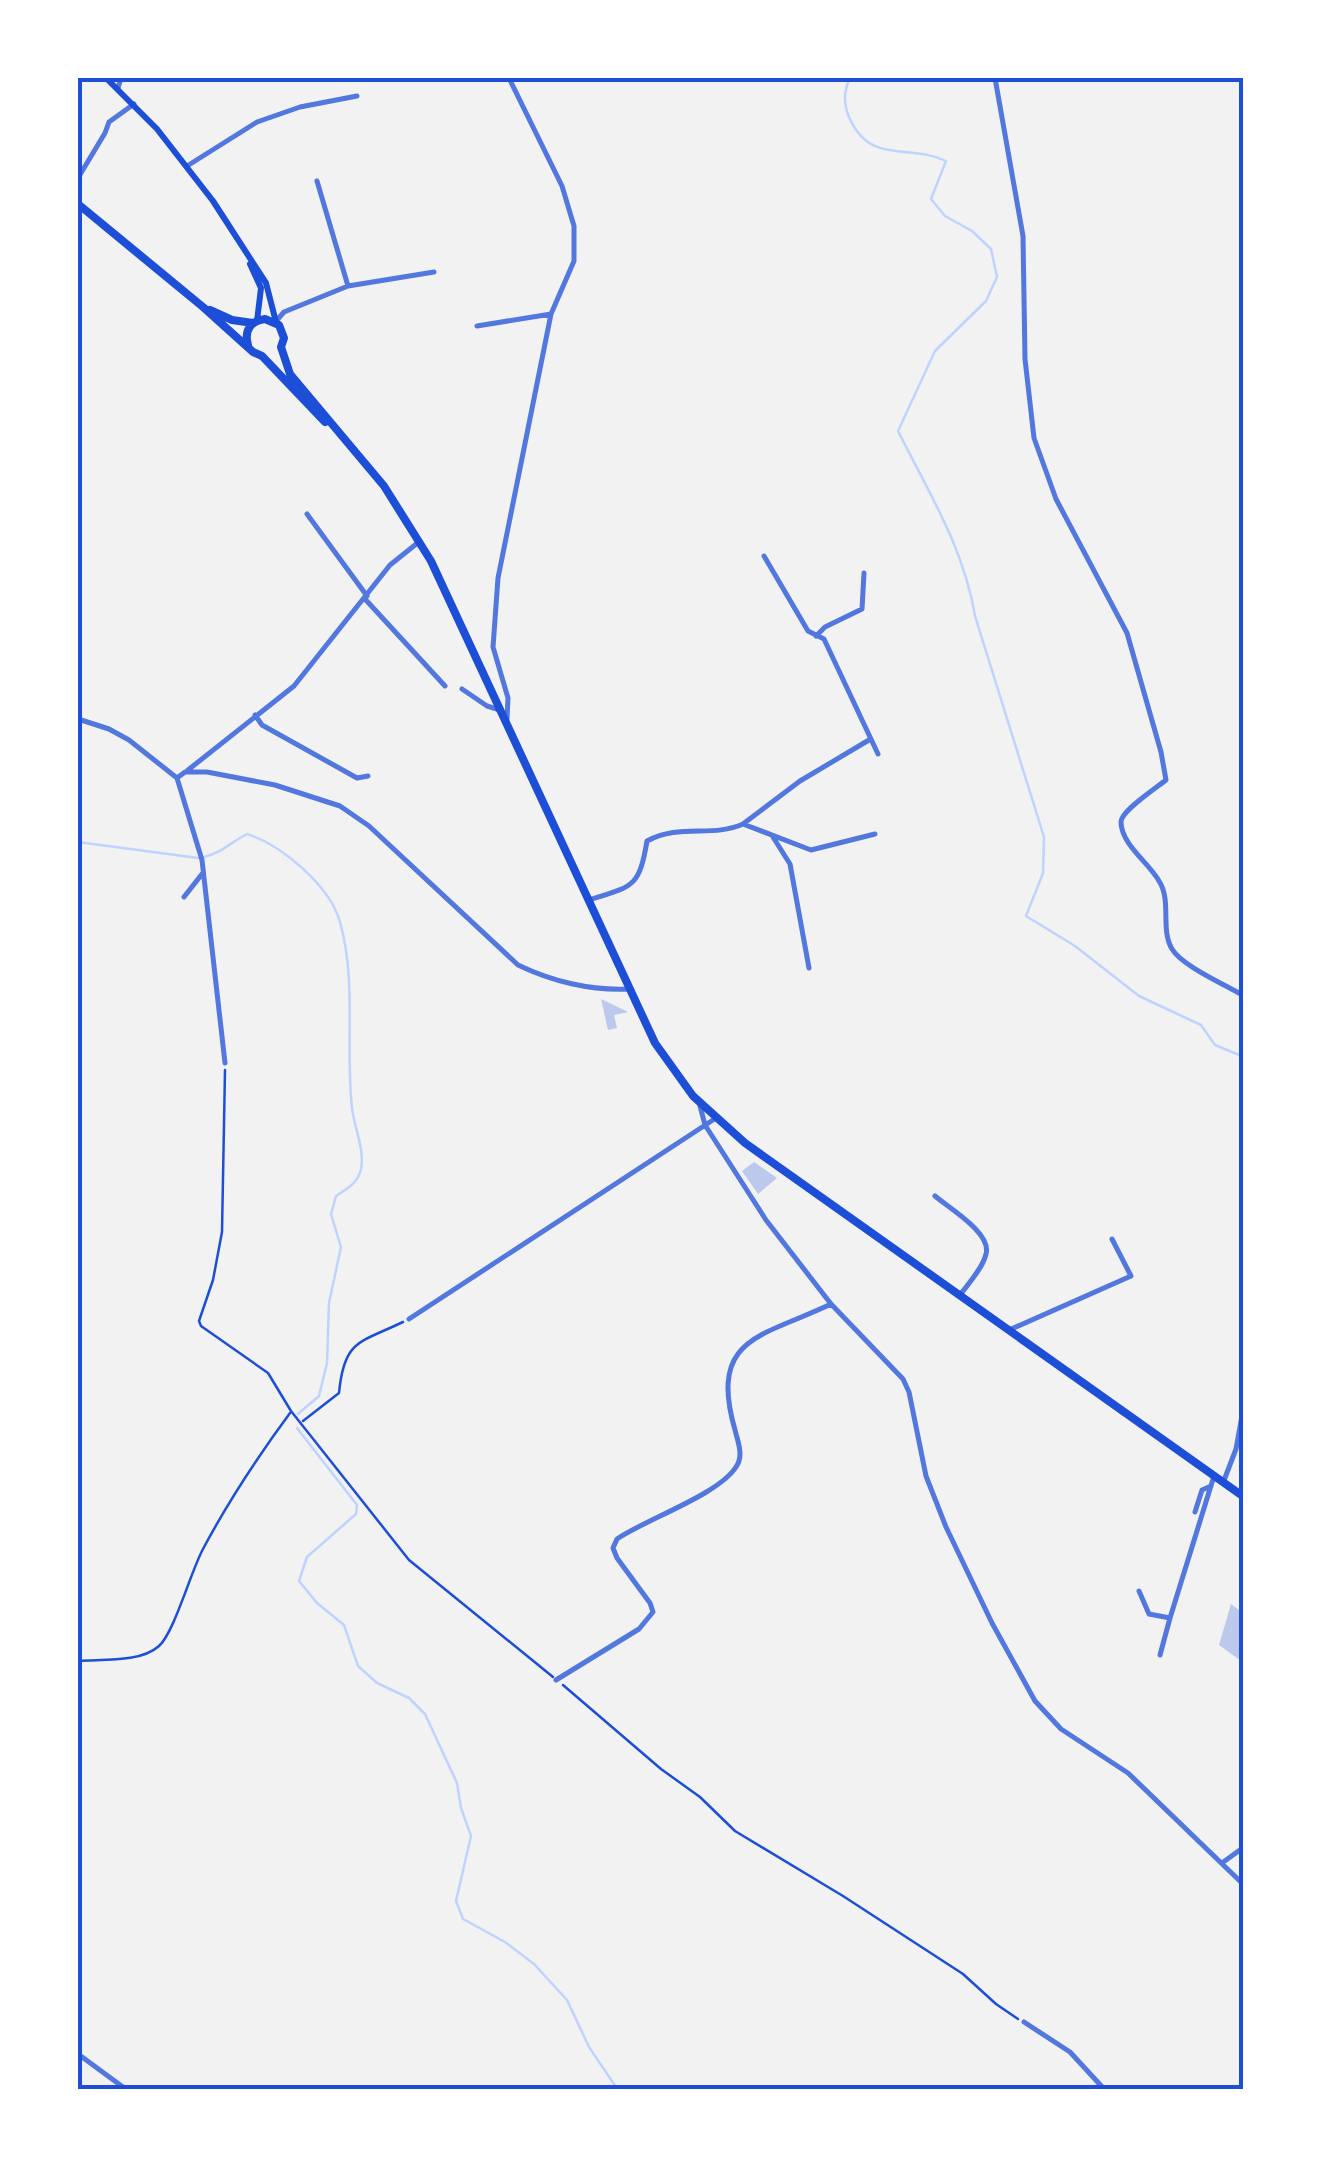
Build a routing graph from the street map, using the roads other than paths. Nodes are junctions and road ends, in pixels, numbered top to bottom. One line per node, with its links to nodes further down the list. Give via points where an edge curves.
1 (106, 78): 5 (main road)
2 (121, 78): 5 (street)
3 (509, 78): 16 (street, via 562,186 574,226 574,261)
4 (995, 78): 48 (street, via 1022,236 1034,438 1056,499 1126,633 1166,780 1121,823 1161,883 1171,948)
5 (118, 88): 7 (main road)
6 (357, 96): 8 (street, via 257,122)
7 (134, 104): 8 (main road); 9 (street, via 108,122)
8 (187, 166): 12 (main road)
9 (78, 178)
10 (317, 180): 14 (street)
11 (78, 204): 15 (main road)
12 (246, 253): 17 (main road, via 261,288); 18 (main road, via 266,283)
13 (434, 272): 14 (street)
14 (348, 286): 18 (street, via 278,315)
15 (203, 307): 17 (main road); 20 (main road)
16 (551, 314): 19 (street); 33 (street, via 498,578 493,647 508,698)
17 (255, 322): 18 (main road); 20 (main road)
18 (279, 326): 21 (main road)
19 (476, 326)
20 (248, 345): 22 (main road)
21 (281, 347): 22 (main road); 23 (main road, via 290,374)
22 (262, 356): 23 (main road)
23 (340, 434): 25 (main road)
24 (308, 514): 28 (street)
25 (420, 541): 28 (street, via 390,565); 33 (main road)
26 (764, 556): 29 (street)
27 (864, 573): 29 (street, via 862,609)
28 (366, 598): 30 (street); 32 (street, via 294,686)
29 (816, 636): 35 (street, via 824,639)
30 (445, 686)
31 (462, 688): 33 (street)
32 (255, 715): 37 (street); 38 (street, via 357,778)
33 (505, 715): 45 (main road)
34 (78, 718): 39 (street, via 118,734)
35 (870, 740): 36 (street); 40 (street)
36 (878, 754)
37 (186, 772): 39 (street); 47 (street, via 275,785 340,806 370,826 518,965 565,982)
38 (368, 776)
39 (177, 778): 43 (street)
40 (743, 824): 42 (street); 45 (street, via 666,831 648,841 636,882)
41 (875, 834): 42 (street, via 811,850)
42 (771, 835): 46 (street, via 790,864)
43 (204, 872): 44 (street); 49 (street)
44 (184, 897)
45 (588, 900): 47 (main road)
46 (809, 968)
47 (629, 988): 50 (main road, via 655,1042)
48 (1244, 996)
49 (225, 1063)
50 (699, 1102): 51 (main road); 52 (street)
51 (716, 1118): 52 (street); 55 (main road)
52 (706, 1125): 56 (street, via 766,1220); 57 (street)
53 (935, 1196): 55 (street, via 979,1231 986,1246)
54 (1112, 1239): 58 (street, via 1131,1276)
55 (960, 1295): 58 (main road)
56 (831, 1304): 67 (street, via 741,1347 728,1372 737,1466 715,1486 617,1539 617,1558 650,1603 649,1621); 69 (street, via 910,1392 926,1476 946,1528 1036,1701 1061,1728 1128,1773)
57 (409, 1319)
58 (1009, 1330): 60 (main road)
59 (1242, 1416): 61 (street)
60 (1212, 1481): 61 (main road); 63 (street); 65 (street)
61 (1223, 1483): 62 (main road)
62 (1241, 1496)
63 (1195, 1512)
64 (1139, 1591): 65 (street, via 1149,1614)
65 (1170, 1618): 66 (street)
66 (1160, 1654)
67 (556, 1680)
68 (1244, 1847): 69 (street)
69 (1222, 1863): 70 (street)
70 (1244, 1884)
71 (1024, 2022): 74 (street, via 1070,2052)
72 (78, 2054): 73 (street)
73 (127, 2090)
74 (1106, 2090)

